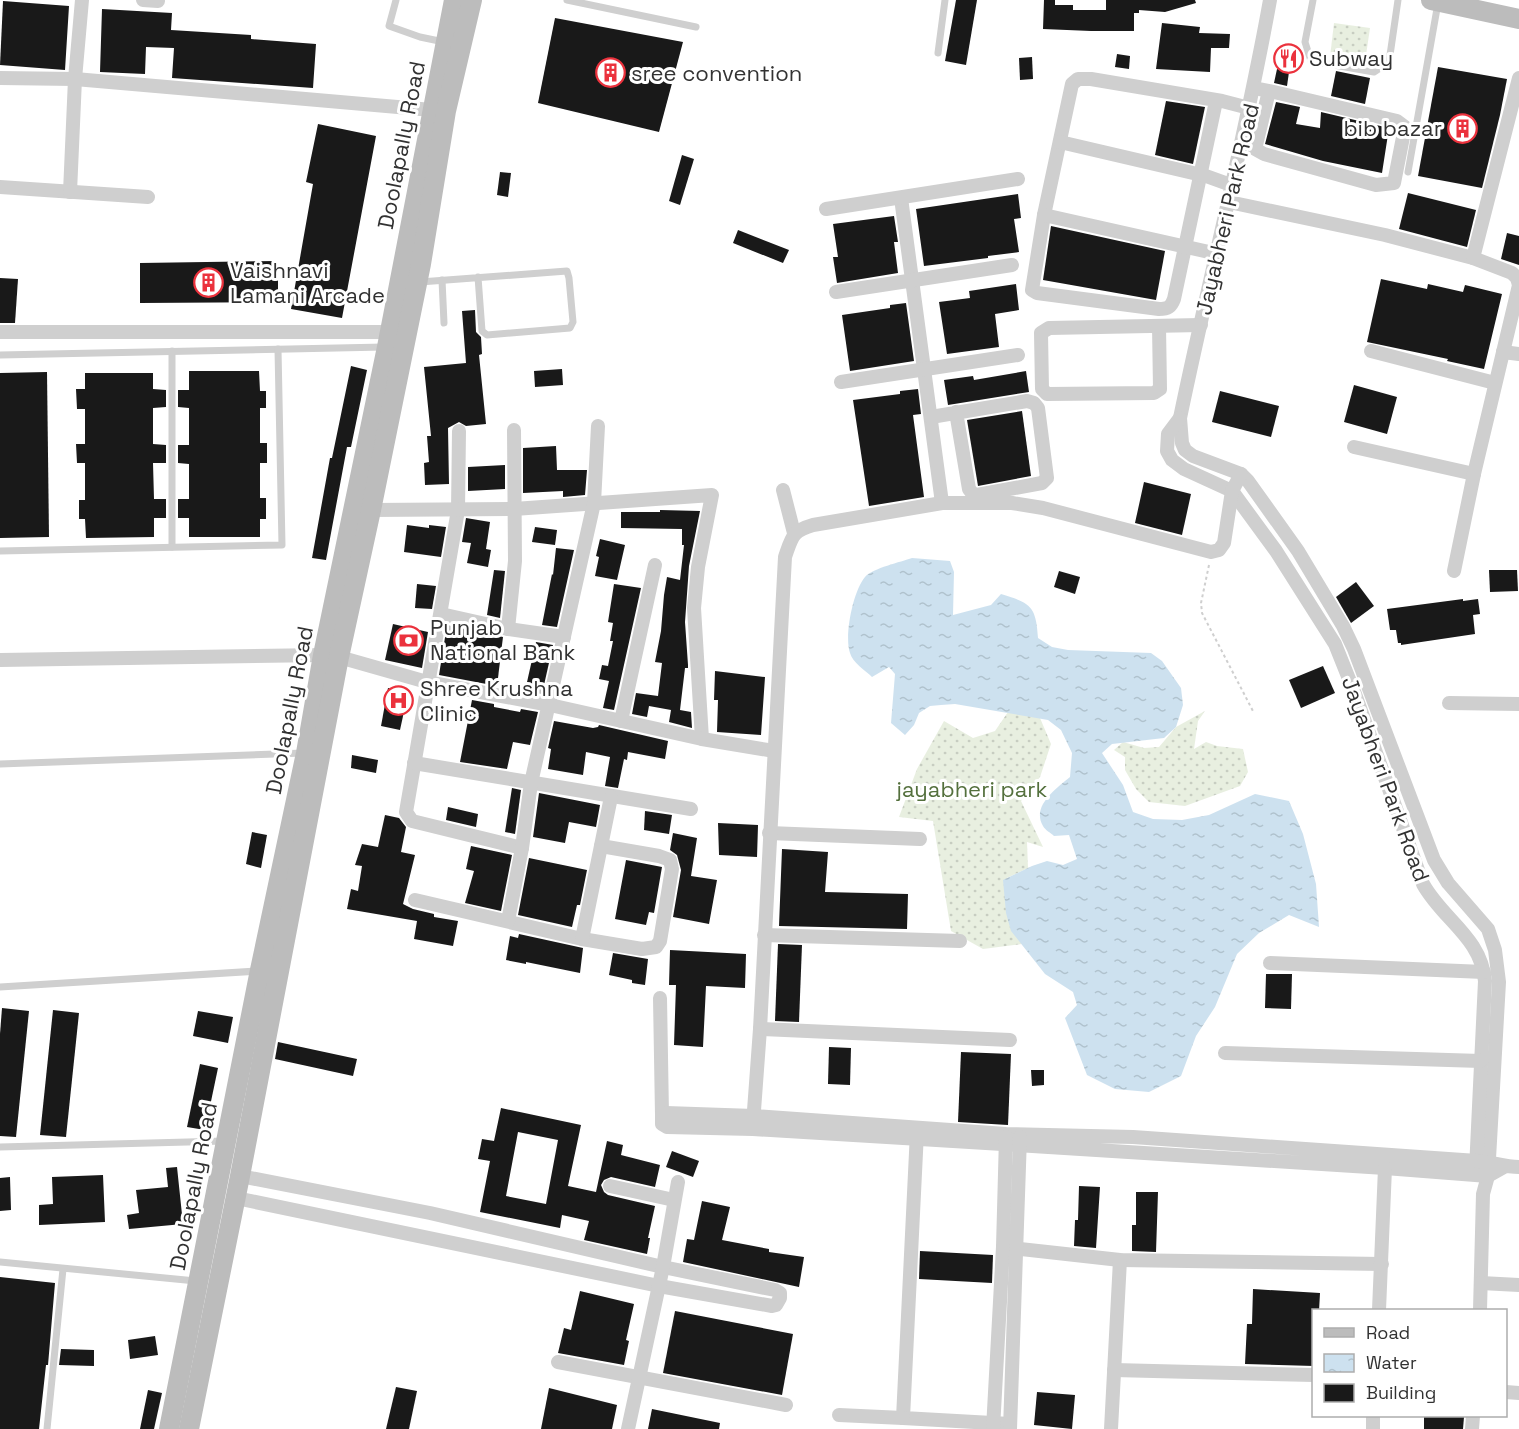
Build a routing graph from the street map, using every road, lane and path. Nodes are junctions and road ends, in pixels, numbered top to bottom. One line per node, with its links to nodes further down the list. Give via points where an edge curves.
1 (82, 0): 19 (street)
2 (143, 0): 11 (street)
3 (396, 0): 15 (lane, via 389,26 420,38)
4 (454, 0): 15 (main road, Doolapally Road)
5 (472, 0): 44 (main road, Doolapally Road, via 446,111)
6 (567, 0): 14 (lane)
7 (945, 0): 16 (lane)
8 (1270, 0): 20 (street, Jayabheri Park Road)
9 (1313, 0): 10 (lane, via 1305,42 1311,61 1374,72 1389,62)
10 (1398, 0)
11 (158, 1)
12 (1434, 1): 13 (main road); 26 (lane)
13 (1519, 19)
14 (696, 27)
15 (445, 42): 24 (main road, Doolapally Road)
16 (938, 53)
17 (0, 78): 19 (street)
18 (1519, 78): 39 (street)
19 (75, 79): 24 (street); 31 (street)
20 (1254, 88): 21 (street); 23 (street, Jayabheri Park Road)
21 (1269, 91): 21 (street, via 1397,121 1405,127 1394,183 1376,185 1255,149)
22 (1216, 101): 23 (street); 25 (street, via 1078,79 1072,84); 27 (street)
23 (1249, 108): 29 (street, Jayabheri Park Road)
24 (432, 110): 50 (main road, Doolapally Road)
25 (1060, 142): 27 (street); 36 (street)
26 (1408, 172)
27 (1199, 175): 29 (street); 37 (street)
28 (1018, 179): 33 (street)
29 (1231, 185): 34 (street, Jayabheri Park Road)
30 (0, 187): 31 (street)
31 (70, 192): 32 (street)
32 (147, 197)
33 (901, 198): 35 (street); 43 (street)
34 (1228, 202): 38 (street, Jayabheri Park Road); 39 (street)
35 (826, 209)
36 (1044, 215): 37 (street); 37 (street, via 1032,286 1037,293 1166,309 1174,299)
37 (1184, 246): 38 (street)
38 (1218, 254): 47 (street, Jayabheri Park Road)
39 (1473, 258): 54 (street, via 1517,278 1519,285)
40 (1012, 265): 43 (street)
41 (478, 278): 41 (lane, via 567,271 573,322 570,327 487,335 482,331); 42 (lane)
42 (442, 280): 44 (lane); 46 (lane)
43 (912, 280): 45 (street); 58 (street)
44 (418, 282): 76 (main road, Doolapally Road)
45 (836, 292)
46 (444, 323)
47 (1201, 325): 48 (street); 63 (street, Jayabheri Park Road)
48 (1159, 326): 48 (street, via 1049,328 1041,333 1042,389 1047,394 1154,393 1160,389)
49 (0, 332): 50 (street)
50 (388, 339): 51 (lane); 87 (main road, Doolapally Road)
51 (278, 349): 52 (lane); 79 (lane, via 282,545)
52 (172, 351): 56 (lane); 79 (lane)
53 (1371, 351): 60 (street)
54 (1503, 352): 55 (street); 60 (street)
55 (1519, 354)
56 (0, 355)
57 (1018, 355): 58 (street)
58 (924, 369): 59 (street); 62 (street)
59 (842, 382)
60 (1495, 383): 69 (street)
61 (956, 412): 62 (street); 72 (street, via 969,489 977,495); 72 (street, via 1028,401 1038,408 1047,478)
62 (931, 417): 74 (street)
63 (1180, 418): 68 (street, Jayabheri Park Road, via 1185,450); 71 (street, Jayabheri Park Road, via 1168,434 1167,451 1172,460)
64 (598, 426): 73 (street)
65 (514, 430): 75 (street)
66 (459, 431): 77 (street)
67 (1354, 447): 69 (street)
68 (1241, 474): 71 (street); 126 (street, Jayabheri Park Road, via 1298,551 1348,636 1434,860 1448,883 1488,929 1499,982)
69 (1474, 474): 83 (street)
70 (783, 490): 78 (street)
71 (1232, 491): 72 (street, via 1224,543 1219,550 1210,552); 114 (street, Jayabheri Park Road, via 1335,644 1423,884 1469,939)
72 (996, 497): 74 (street)
73 (594, 503): 75 (street); 86 (street); 95 (street, via 712,495 694,608)
74 (942, 503): 78 (street, via 813,525)
75 (514, 509): 77 (street); 85 (street)
76 (371, 510): 77 (street); 87 (main road, Doolapally Road)
77 (458, 510): 84 (street)
78 (794, 534): 96 (street, via 785,557)
79 (172, 548): 80 (lane)
80 (0, 551)
81 (655, 565): 94 (street)
82 (1209, 569): 93 (path, via 1202,613)
83 (1454, 571)
84 (441, 614): 85 (street); 89 (street)
85 (508, 629): 86 (street)
86 (564, 637): 92 (street)
87 (331, 656): 88 (street); 89 (street); 97 (main road, Doolapally Road); 113 (main road, Doolapally Road)
88 (0, 660)
89 (427, 682): 92 (street); 98 (street)
90 (1449, 703): 91 (street)
91 (1519, 704)
92 (550, 705): 94 (street); 100 (street)
93 (1254, 713)
94 (621, 720): 95 (street)
95 (702, 739): 96 (street)
96 (774, 751): 103 (street)
97 (306, 753): 99 (lane); 113 (main road, Doolapally Road)
98 (414, 763): 100 (street); 106 (street, via 405,812 409,819)
99 (0, 764)
100 (531, 783): 101 (street); 106 (street)
101 (611, 796): 102 (street); 105 (street)
102 (691, 809)
103 (769, 833): 104 (street); 109 (street)
104 (920, 839)
105 (601, 846): 110 (street); 110 (street, via 670,860 672,869 660,942 656,947 642,949)
106 (522, 848): 108 (street)
107 (415, 900): 108 (street)
108 (508, 921): 110 (street)
109 (764, 935): 111 (street); 117 (street)
110 (582, 939)
111 (960, 941)
112 (1270, 963): 114 (street)
113 (269, 970): 115 (lane); 124 (main road, Doolapally Road); 130 (main road, Doolapally Road)
114 (1484, 972): 120 (street, Jayabheri Park Road)
115 (0, 987)
116 (660, 998): 121 (street, via 662,1124)
117 (760, 1029): 118 (street); 121 (street)
118 (1010, 1040)
119 (1225, 1053): 120 (street)
120 (1480, 1061): 126 (street, Jayabheri Park Road)
121 (753, 1123): 122 (street)
122 (917, 1134): 123 (street); 160 (street)
123 (1013, 1140): 126 (street, via 1133,1137); 129 (street); 139 (street)
124 (226, 1141): 125 (lane); 146 (main road, Doolapally Road)
125 (0, 1147)
126 (1483, 1161): 127 (street); 131 (street, Jayabheri Park Road)
127 (1504, 1167): 128 (street); 131 (street)
128 (1519, 1167)
129 (1385, 1168): 131 (street); 143 (street)
130 (240, 1176): 134 (main road, Doolapally Road); 136 (street)
131 (1482, 1176): 147 (street, Jayabheri Park Road)
132 (678, 1182): 135 (street)
133 (610, 1186): 135 (street)
134 (236, 1198): 137 (street); 153 (main road, Doolapally Road)
135 (674, 1200): 144 (street)
136 (386, 1204): 137 (street); 138 (street)
137 (382, 1228): 142 (street)
138 (561, 1243): 142 (street); 144 (street)
139 (1009, 1247): 140 (street); 161 (street); 162 (street)
140 (1120, 1260): 143 (street); 155 (street)
141 (0, 1263): 145 (lane)
142 (556, 1264): 149 (street)
143 (1382, 1264): 150 (street)
144 (663, 1267): 149 (street); 149 (street, via 775,1290 780,1298 772,1306)
145 (63, 1269): 146 (lane); 163 (lane)
146 (198, 1282): 152 (main road, Doolapally Road)
147 (1481, 1283): 148 (street); 151 (street, Jayabheri Park Road)
148 (1519, 1285)
149 (659, 1286): 157 (street)
150 (1379, 1309)
151 (1480, 1309)
152 (187, 1336): 153 (main road); 164 (main road, Doolapally Road)
153 (207, 1339): 165 (main road, Doolapally Road)
154 (558, 1362): 157 (street)
155 (1114, 1370): 156 (street); 167 (street)
156 (1312, 1375)
157 (638, 1378): 158 (street); 166 (street)
158 (786, 1405)
159 (839, 1415): 160 (street)
160 (903, 1418): 161 (street)
161 (993, 1426): 162 (street)
162 (1010, 1426)
163 (47, 1429)
164 (169, 1429)
165 (189, 1429)
166 (628, 1429)
167 (1111, 1429)

